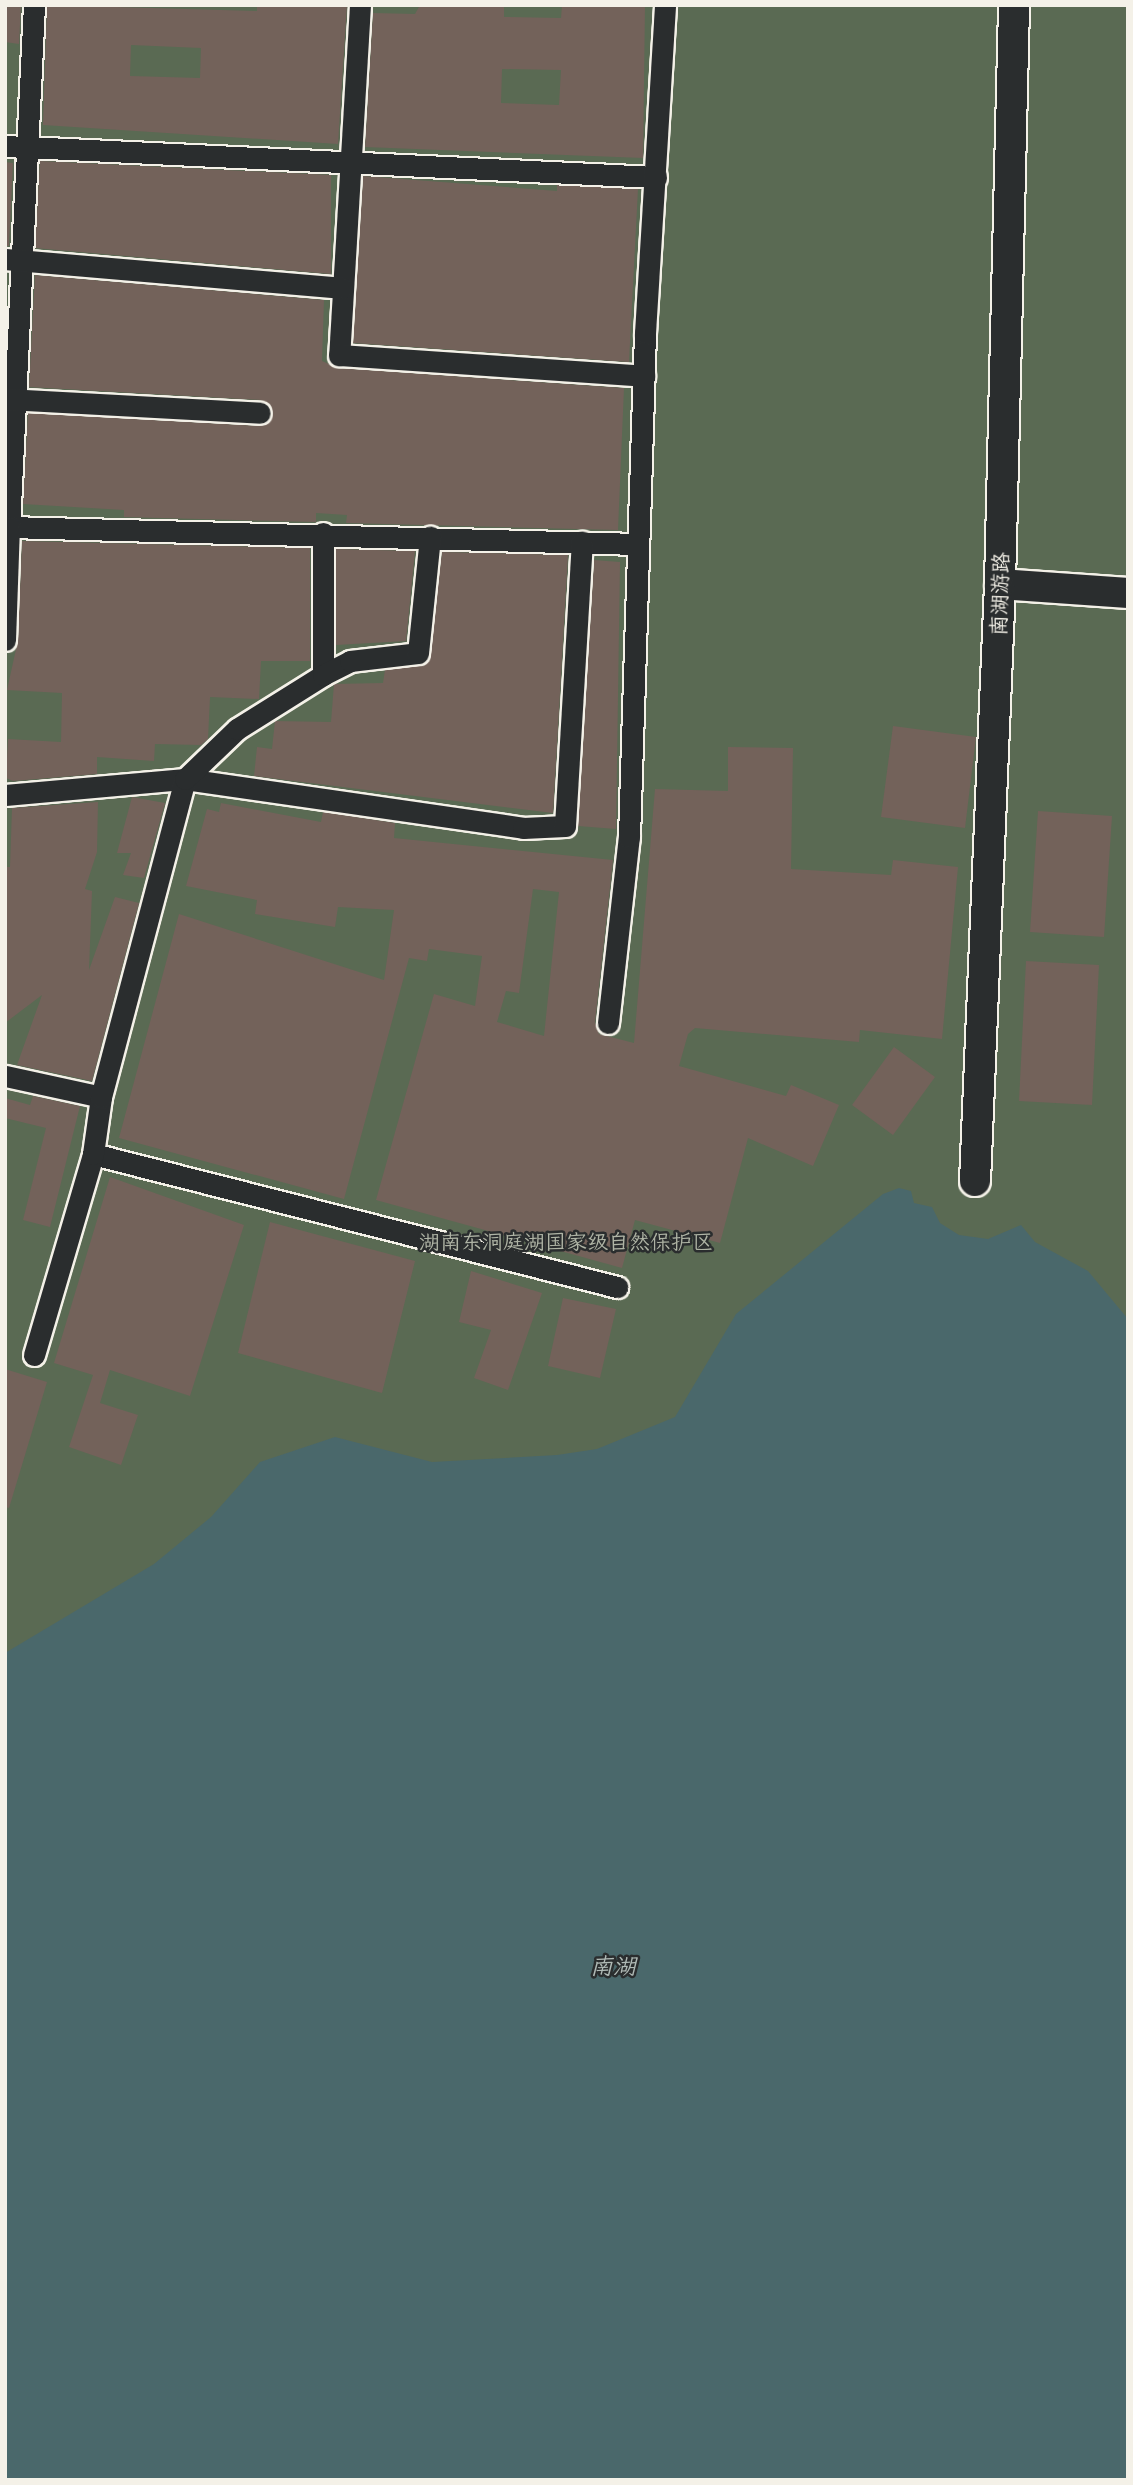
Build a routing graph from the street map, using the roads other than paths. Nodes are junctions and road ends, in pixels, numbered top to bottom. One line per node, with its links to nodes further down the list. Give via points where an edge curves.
1 (34, 5): 5 (street)
2 (360, 5): 6 (street)
3 (664, 5): 7 (street)
4 (1014, 5): 18 (street, 南湖游路)
5 (15, 147): 6 (street); 8 (street)
6 (349, 163): 7 (street); 9 (street)
7 (656, 177): 10 (street)
8 (13, 260): 9 (street); 11 (street)
9 (342, 288): 10 (street, via 339,355)
10 (644, 376): 17 (street)
11 (10, 399): 12 (street); 13 (street)
12 (260, 413)
13 (9, 527): 14 (street); 20 (street)
14 (323, 533): 15 (street); 21 (street)
15 (430, 537): 16 (street); 21 (street, via 418,653 350,661)
16 (582, 542): 17 (street); 22 (street, via 565,827 523,828)
17 (638, 544): 24 (street, via 629,837)
18 (1000, 584): 19 (street); 28 (street, 南湖游路)
19 (1128, 593)
20 (5, 640)
21 (323, 675): 22 (street, via 237,729)
22 (185, 779): 23 (street); 26 (street)
23 (5, 795)
24 (608, 1023)
25 (5, 1076): 26 (street)
26 (101, 1097): 27 (street)
27 (93, 1154): 29 (street); 30 (street)
28 (975, 1181)
29 (617, 1287)
30 (34, 1355)

